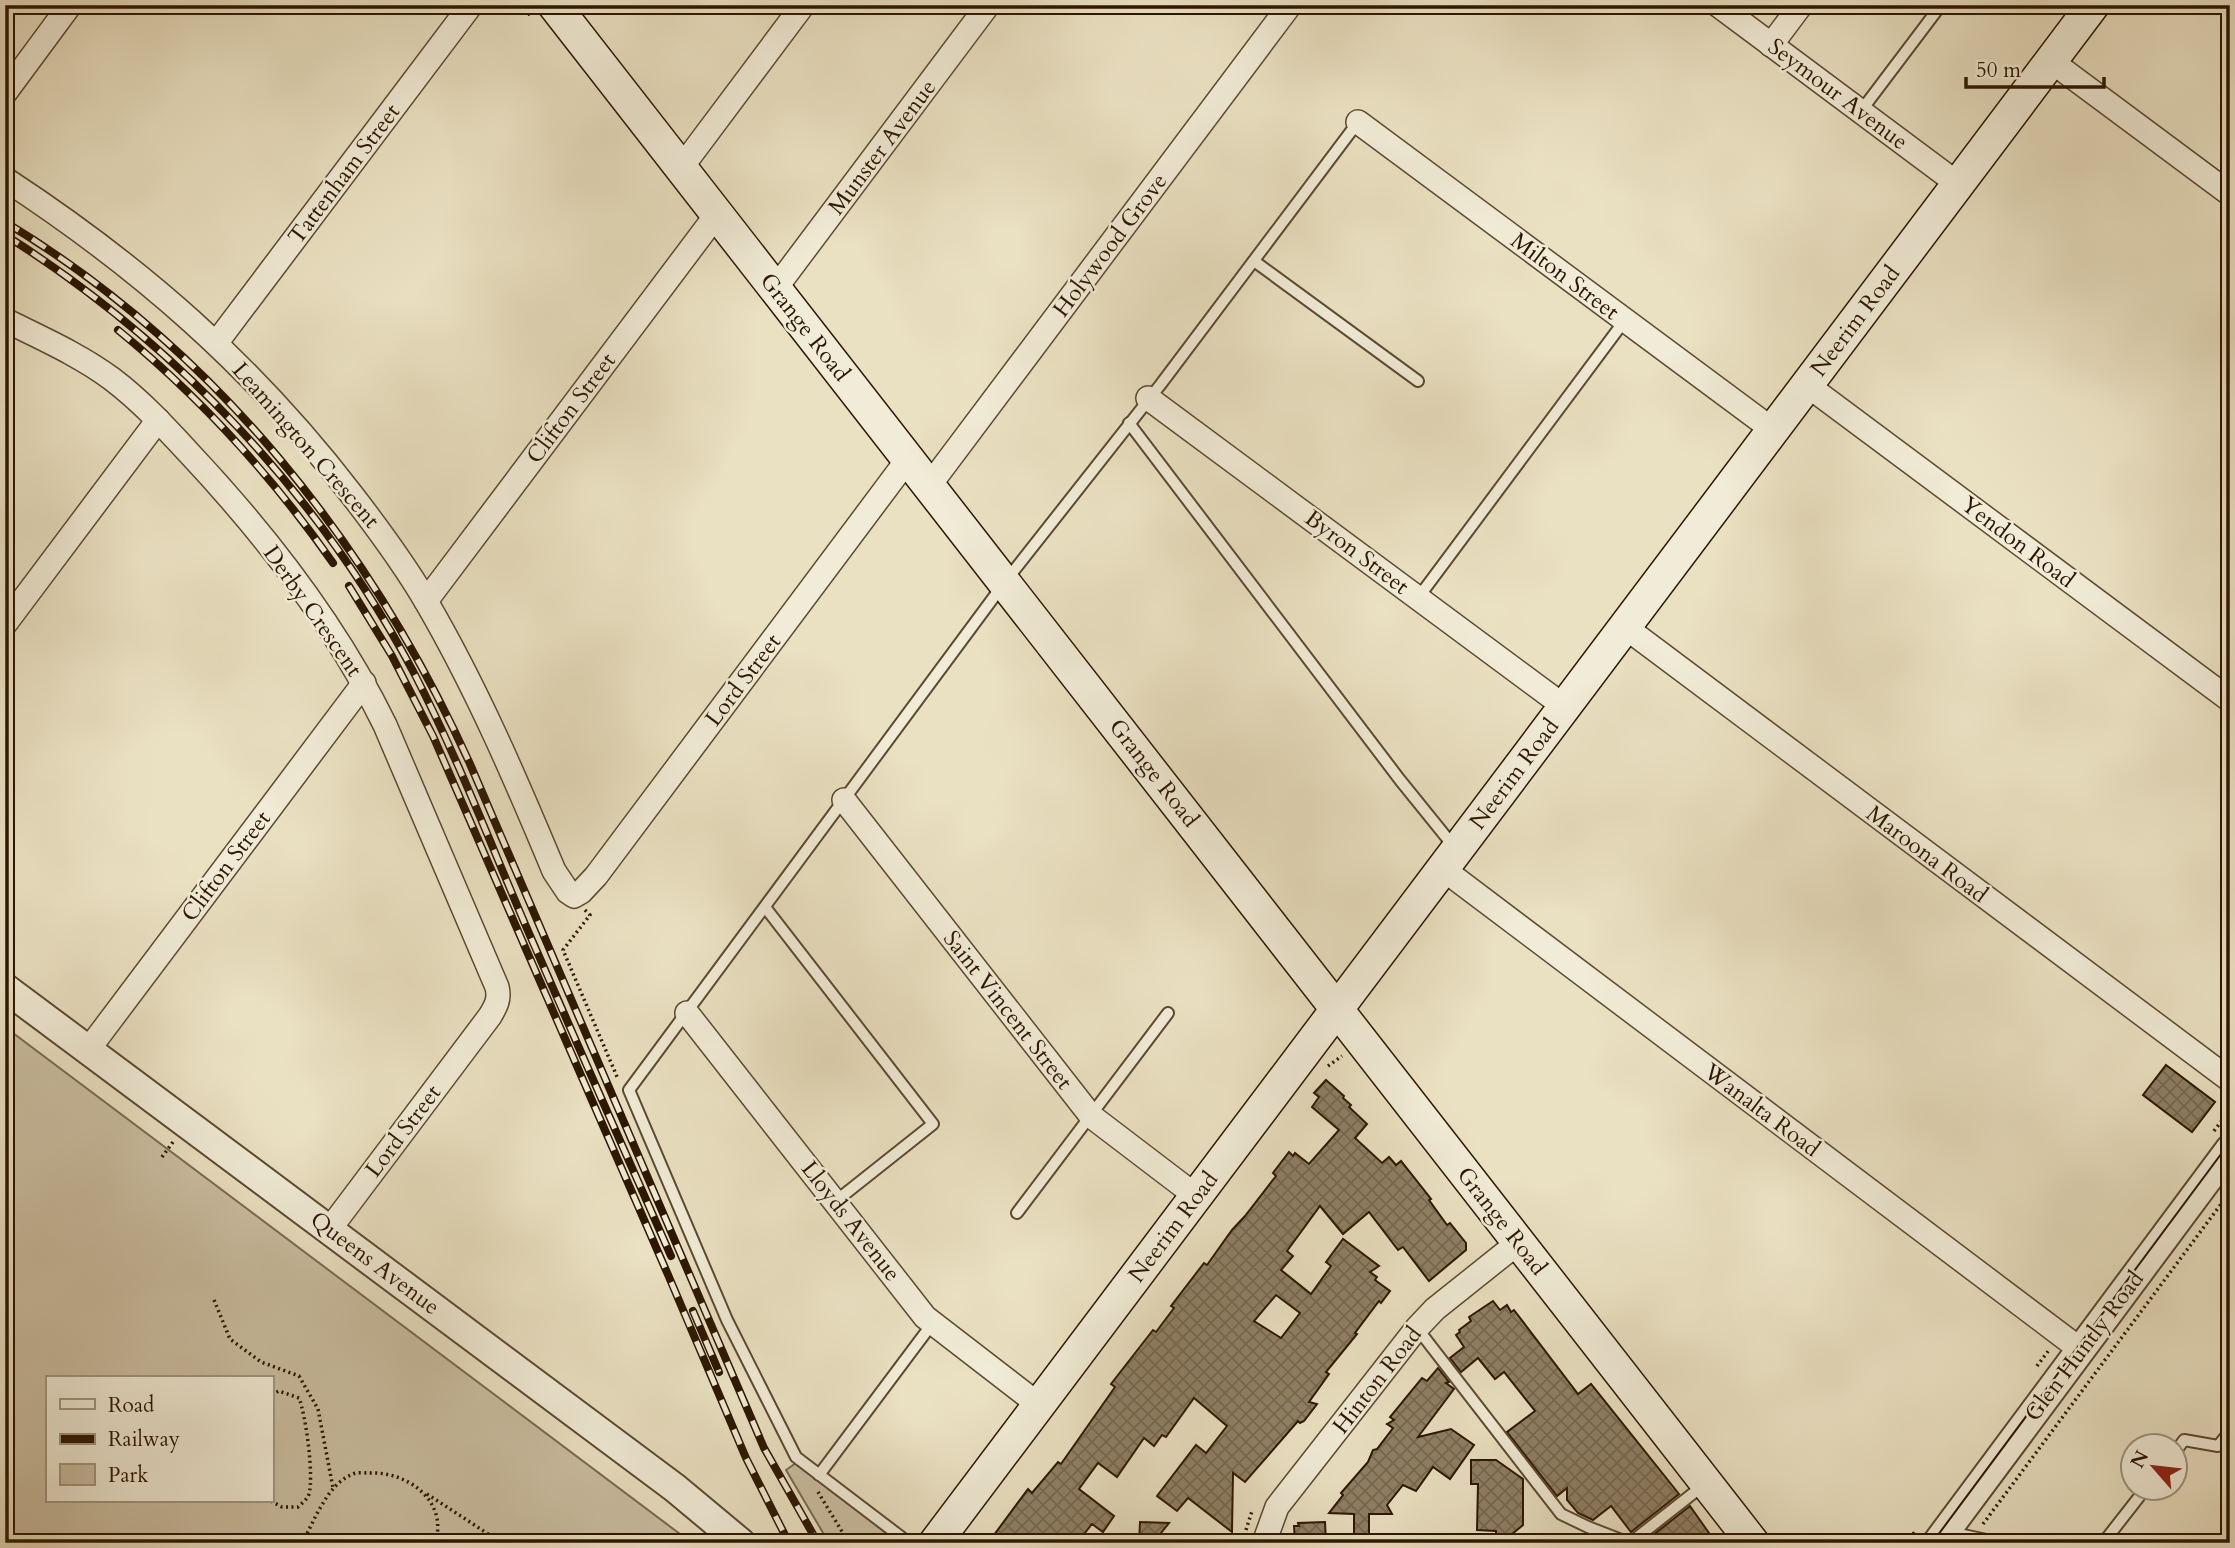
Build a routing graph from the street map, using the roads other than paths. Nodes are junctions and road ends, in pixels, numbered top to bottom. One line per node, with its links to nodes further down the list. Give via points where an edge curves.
1 (70, 5): 13 (street)
2 (471, 5): 25 (street, Tattenham Street)
3 (554, 5): 16 (main road, Grange Road)
4 (803, 5): 16 (street)
5 (988, 5): 22 (street, Munster Avenue)
6 (1290, 5): 33 (street, Holywood Grove)
7 (1718, 5): 11 (street, Seymour Avenue)
8 (1801, 5): 11 (street)
9 (1941, 5): 14 (lane)
10 (2093, 5): 12 (main road, Neerim Road)
11 (1771, 45): 14 (street, Seymour Avenue)
12 (2050, 61): 18 (main road, Neerim Road); 19 (street)
13 (5, 93)
14 (1861, 111): 18 (street, Seymour Avenue)
15 (1358, 122): 21 (lane); 24 (street, Milton Street)
16 (681, 168): 20 (main road, Grange Road)
17 (5, 179): 25 (street, Leamington Crescent, via 105,248)
18 (1958, 184): 27 (main road, Neerim Road)
19 (2230, 194)
20 (717, 214): 22 (main road, Grange Road); 36 (street, Clifton Street)
21 (1254, 261): 26 (lane); 28 (lane)
22 (775, 289): 32 (main road, Grange Road)
23 (5, 320): 29 (street, Derby Crescent, via 91,365)
24 (1625, 320): 31 (street, Milton Street); 35 (lane)
25 (217, 342): 36 (street, Leamington Crescent, via 327,463)
26 (1418, 381)
27 (1807, 384): 31 (main road, Neerim Road); 40 (street, Yendon Road)
28 (1148, 398): 30 (lane); 35 (street, Byron Street)
29 (158, 420): 37 (street); 39 (street, Derby Crescent, via 280,561)
30 (1129, 423): 34 (lane); 43 (lane, via 1400,780)
31 (1773, 430): 38 (main road, Neerim Road)
32 (908, 459): 33 (main road, Grange Road); 44 (street, Lord Street, via 596,876)
33 (929, 485): 34 (main road, Grange Road)
34 (1005, 582): 42 (lane); 48 (main road, Grange Road)
35 (1418, 598): 41 (street, Byron Street)
36 (426, 601): 44 (street, Leamington Crescent, via 478,698 554,871)
37 (5, 624)
38 (1625, 627): 41 (main road, Neerim Road); 52 (street, Maroona Road)
39 (364, 683): 47 (street, Derby Crescent); 51 (street, Clifton Street)
40 (2230, 700)
41 (1565, 707): 43 (main road, Neerim Road)
42 (844, 800): 45 (lane); 53 (street, Saint Vincent Street)
43 (1450, 860): 48 (main road, Neerim Road); 62 (street, Wanalta Road)
44 (574, 896)
45 (765, 907): 49 (lane); 56 (lane, via 933,1124)
46 (5, 988): 51 (street, Queens Avenue)
47 (498, 997): 58 (street, Lord Street, via 490,1016)
48 (1338, 1009): 55 (main road, Neerim Road); 59 (main road, Grange Road)
49 (687, 1013): 56 (street, Lloyds Avenue); 66 (lane, via 629,1090 727,1320 796,1457)
50 (1168, 1013): 53 (lane)
51 (88, 1049): 58 (street, Queens Avenue)
52 (2230, 1080)
53 (1091, 1116): 55 (street, Saint Vincent Street); 57 (lane)
54 (2230, 1149): 62 (street, Glen Huntly Road)
55 (1196, 1196): 63 (main road, Neerim Road)
56 (836, 1201): 60 (street, Lloyds Avenue)
57 (1017, 1213)
58 (329, 1230): 71 (street, Queens Avenue, via 676,1488)
59 (1519, 1242): 61 (street, Hinton Road); 67 (main road, Grange Road)
60 (932, 1324): 63 (street, Lloyds Avenue); 66 (lane)
61 (1417, 1328): 72 (street, Hinton Road, via 1277,1507); 73 (lane, via 1562,1514)
62 (2081, 1350): 69 (street, Glen Huntly Road)
63 (1039, 1405): 70 (main road, Neerim Road)
64 (2230, 1430): 65 (lane, via 2218,1446)
65 (2190, 1441)
66 (819, 1475): 70 (lane)
67 (1707, 1483): 73 (lane); 74 (main road, Grange Road)
68 (2136, 1502): 76 (lane)
69 (1942, 1537): 75 (lane)
70 (930, 1542)
71 (741, 1543)
72 (1264, 1543)
73 (1630, 1543)
74 (1753, 1543)
75 (2001, 1543)
76 (2103, 1543)

